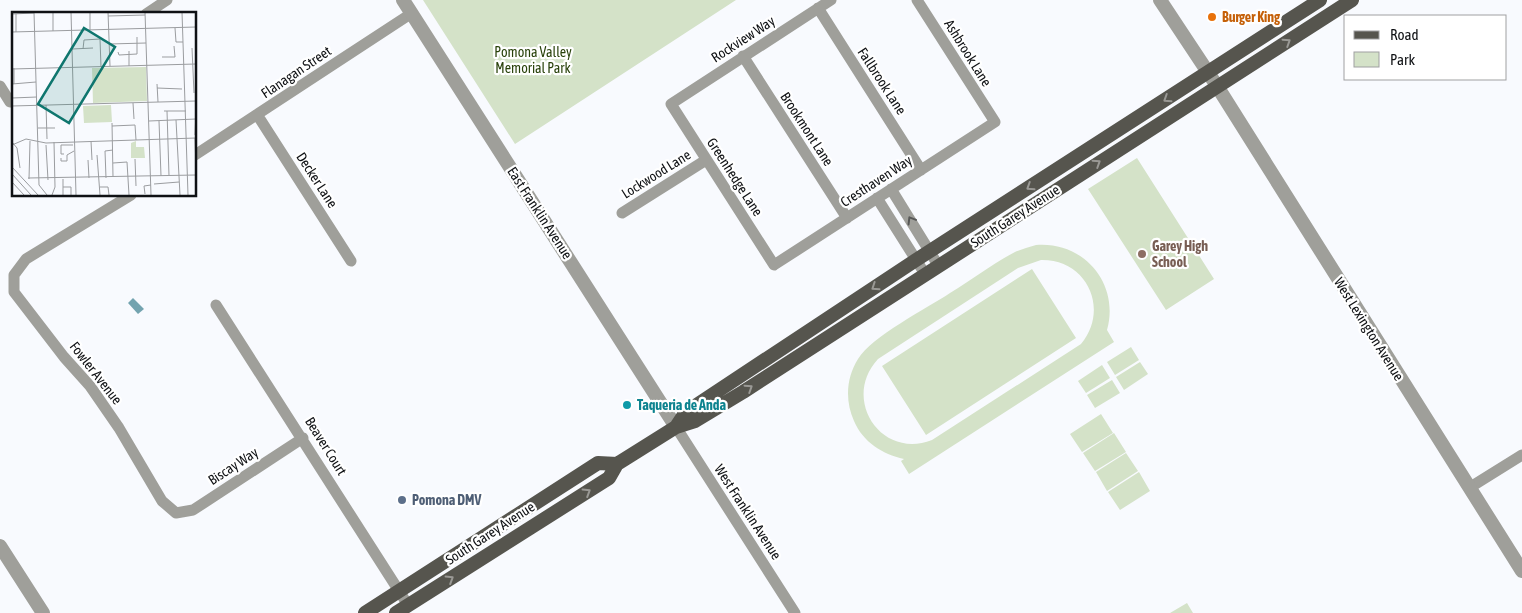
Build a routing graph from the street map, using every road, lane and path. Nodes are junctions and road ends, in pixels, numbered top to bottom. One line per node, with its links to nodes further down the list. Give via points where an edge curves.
1 (167, 0): 9 (street)
2 (403, 0): 10 (street, East Franklin Avenue)
3 (831, 0): 8 (street, Rockview Way)
4 (917, 0): 19 (street, Ashbrook Lane)
5 (1160, 0): 12 (street, West Lexington Avenue)
6 (1320, 0): 12 (main road, South Garey Avenue)
7 (1352, 0): 14 (main road, South Garey Avenue, one-way to 7)
8 (818, 8): 11 (street, Rockview Way); 22 (street, Fallbrook Lane)
9 (149, 12)
10 (412, 13): 18 (street, Flanagan Street); 35 (street, East Franklin Avenue)
11 (743, 56): 16 (street, Rockview Way); 27 (street, Brookmont Lane)
12 (1208, 73): 14 (street, West Lexington Avenue); 28 (main road, South Garey Avenue, one-way to 28)
13 (0, 86): 15 (street)
14 (1217, 86): 31 (main road, South Garey Avenue, one-way to 14); 39 (street, West Lexington Avenue)
15 (12, 101): 17 (street)
16 (671, 104): 21 (street, Greenhedge Lane)
17 (0, 108)
18 (258, 116): 20 (street, Flanagan Street); 30 (street, Decker Lane)
19 (994, 122): 22 (street, Cresthaven Way)
20 (196, 154)
21 (706, 160): 26 (street, Lockwood Lane); 32 (street, Greenhedge Lane)
22 (921, 170): 23 (street, Cresthaven Way)
23 (891, 189): 25 (street, Cresthaven Way); 28 (street, one-way to 23)
24 (129, 196): 40 (street, Fowler Avenue, via 26,259 14,275 14,292 90,386 162,501)
25 (877, 198): 27 (street, Cresthaven Way); 29 (street)
26 (622, 213)
27 (847, 218): 32 (street, Cresthaven Way)
28 (929, 251): 29 (main road, South Garey Avenue); 31 (street)
29 (916, 260): 33 (street); 35 (main road, South Garey Avenue, one-way to 35, via 686,412)
30 (352, 261)
31 (938, 265): 33 (main road, South Garey Avenue)
32 (774, 266)
33 (925, 274): 35 (main road, South Garey Avenue, one-way to 33, via 695,421 743,392)
34 (216, 305): 36 (street, Beaver Court)
35 (676, 427): 38 (main road, South Garey Avenue); 48 (street, West Franklin Avenue)
36 (303, 438): 40 (street, Biscay Way, via 193,510); 43 (street, Beaver Court)
37 (1522, 455): 39 (street)
38 (617, 464): 43 (main road, South Garey Avenue, via 598,463); 44 (main road, South Garey Avenue, one-way to 38, via 609,478)
39 (1469, 488): 42 (street, West Lexington Avenue)
40 (176, 513)
41 (0, 546): 45 (street)
42 (1522, 572)
43 (399, 591): 44 (street, Beaver Court); 46 (main road, South Garey Avenue)
44 (408, 605): 47 (main road, South Garey Avenue)
45 (43, 613)
46 (365, 613)
47 (396, 613)
48 (795, 613)

